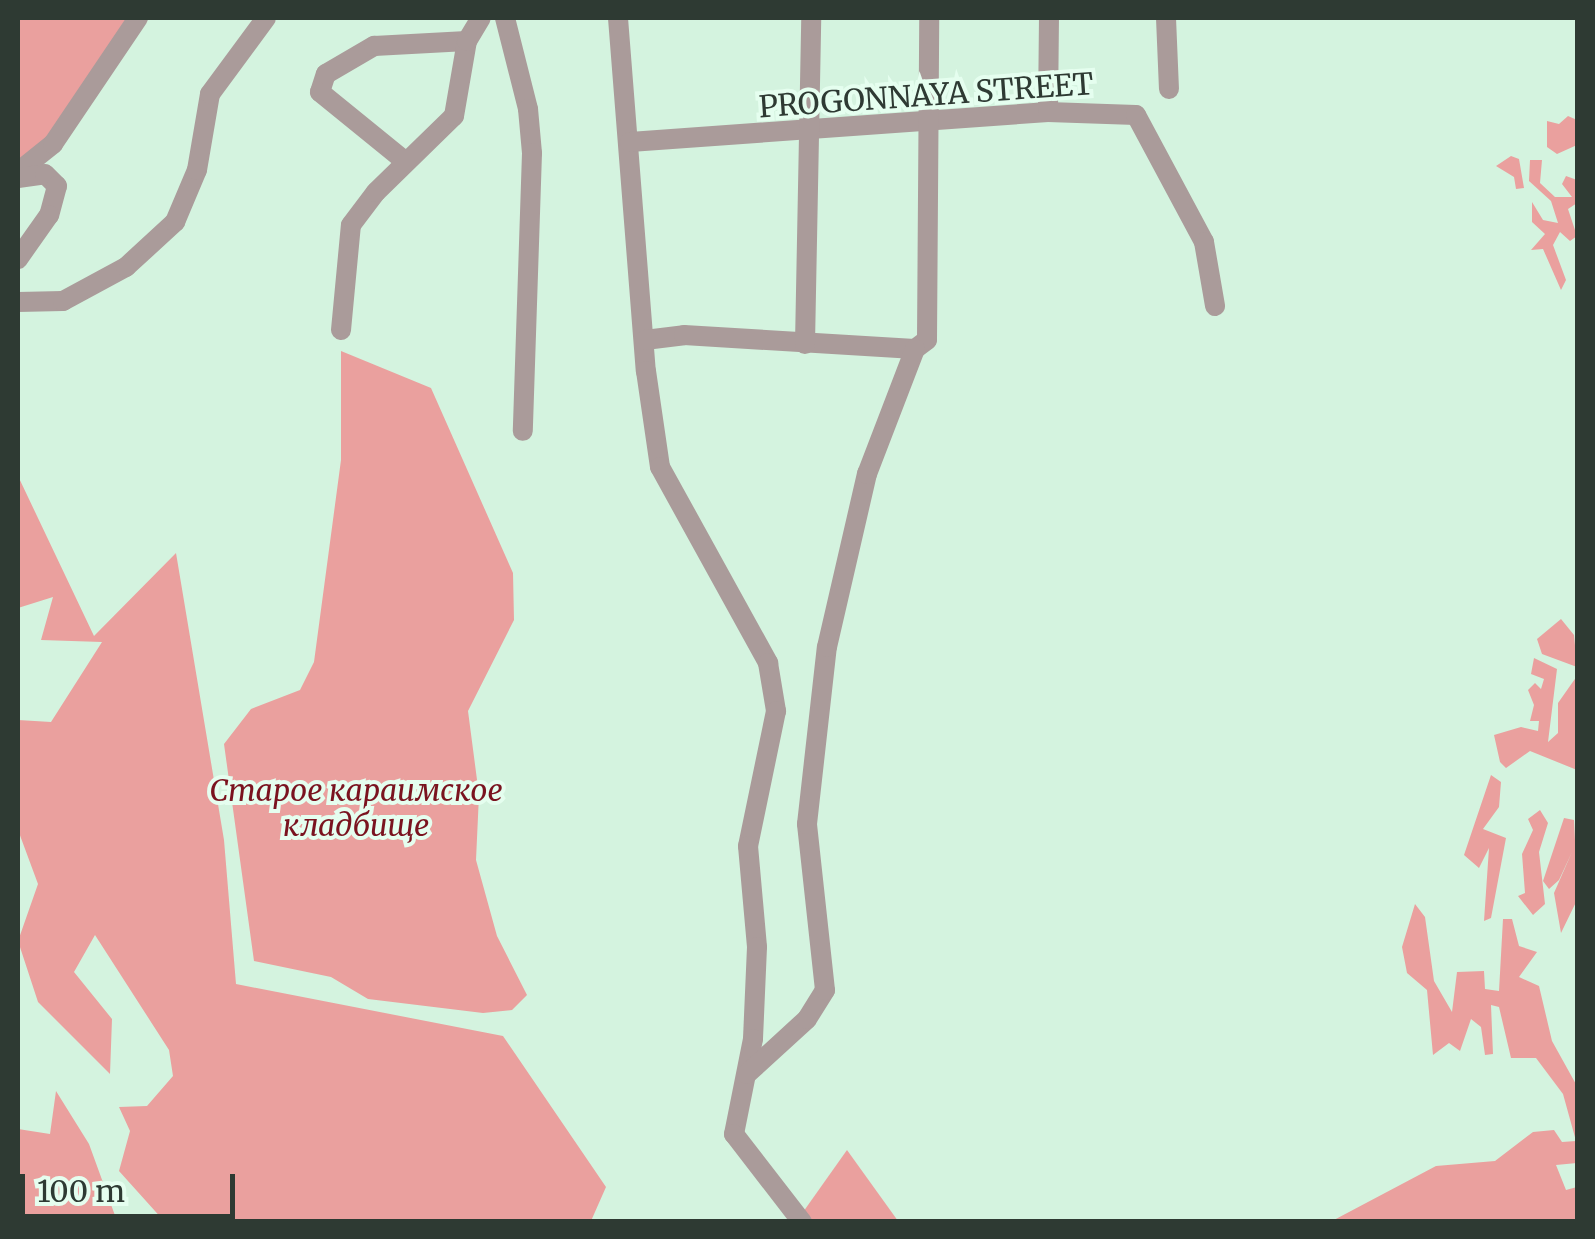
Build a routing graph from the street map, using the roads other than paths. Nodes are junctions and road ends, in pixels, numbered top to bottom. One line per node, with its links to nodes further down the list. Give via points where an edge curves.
1 (138, 18): 17 (street, via 53,144)
2 (266, 18): 19 (street, via 210,94 197,170 175,222 126,267 63,302)
3 (481, 18): 10 (street)
4 (505, 18): 25 (street, via 532,153)
5 (618, 18): 15 (street)
6 (811, 18): 14 (street)
7 (930, 18): 13 (street)
8 (1049, 18): 12 (street)
9 (1166, 18): 11 (street)
10 (467, 41): 16 (street, via 454,116); 16 (street, via 374,46 326,74 320,92)
11 (1169, 90)
12 (1048, 112): 13 (street, PROGONNAYA STREET); 20 (street, PROGONNAYA STREET, via 1136,115 1204,242)
13 (930, 125): 14 (street, PROGONNAYA STREET); 24 (street)
14 (806, 134): 15 (street, PROGONNAYA STREET); 23 (street)
15 (630, 142): 22 (street)
16 (406, 162): 21 (street, via 351,225)
17 (18, 175): 18 (street, via 45,174 57,186 49,215)
18 (18, 259)
19 (18, 302)
20 (1215, 306)
21 (341, 330)
22 (645, 340): 23 (street); 26 (street, via 660,466 768,663 776,711 748,846 748,900 758,947)
23 (805, 344): 24 (street)
24 (921, 344): 26 (street, via 867,474 827,647 806,824 825,990 807,1019)
25 (524, 431)
26 (747, 1074): 27 (street, via 734,1134)
27 (802, 1222)

